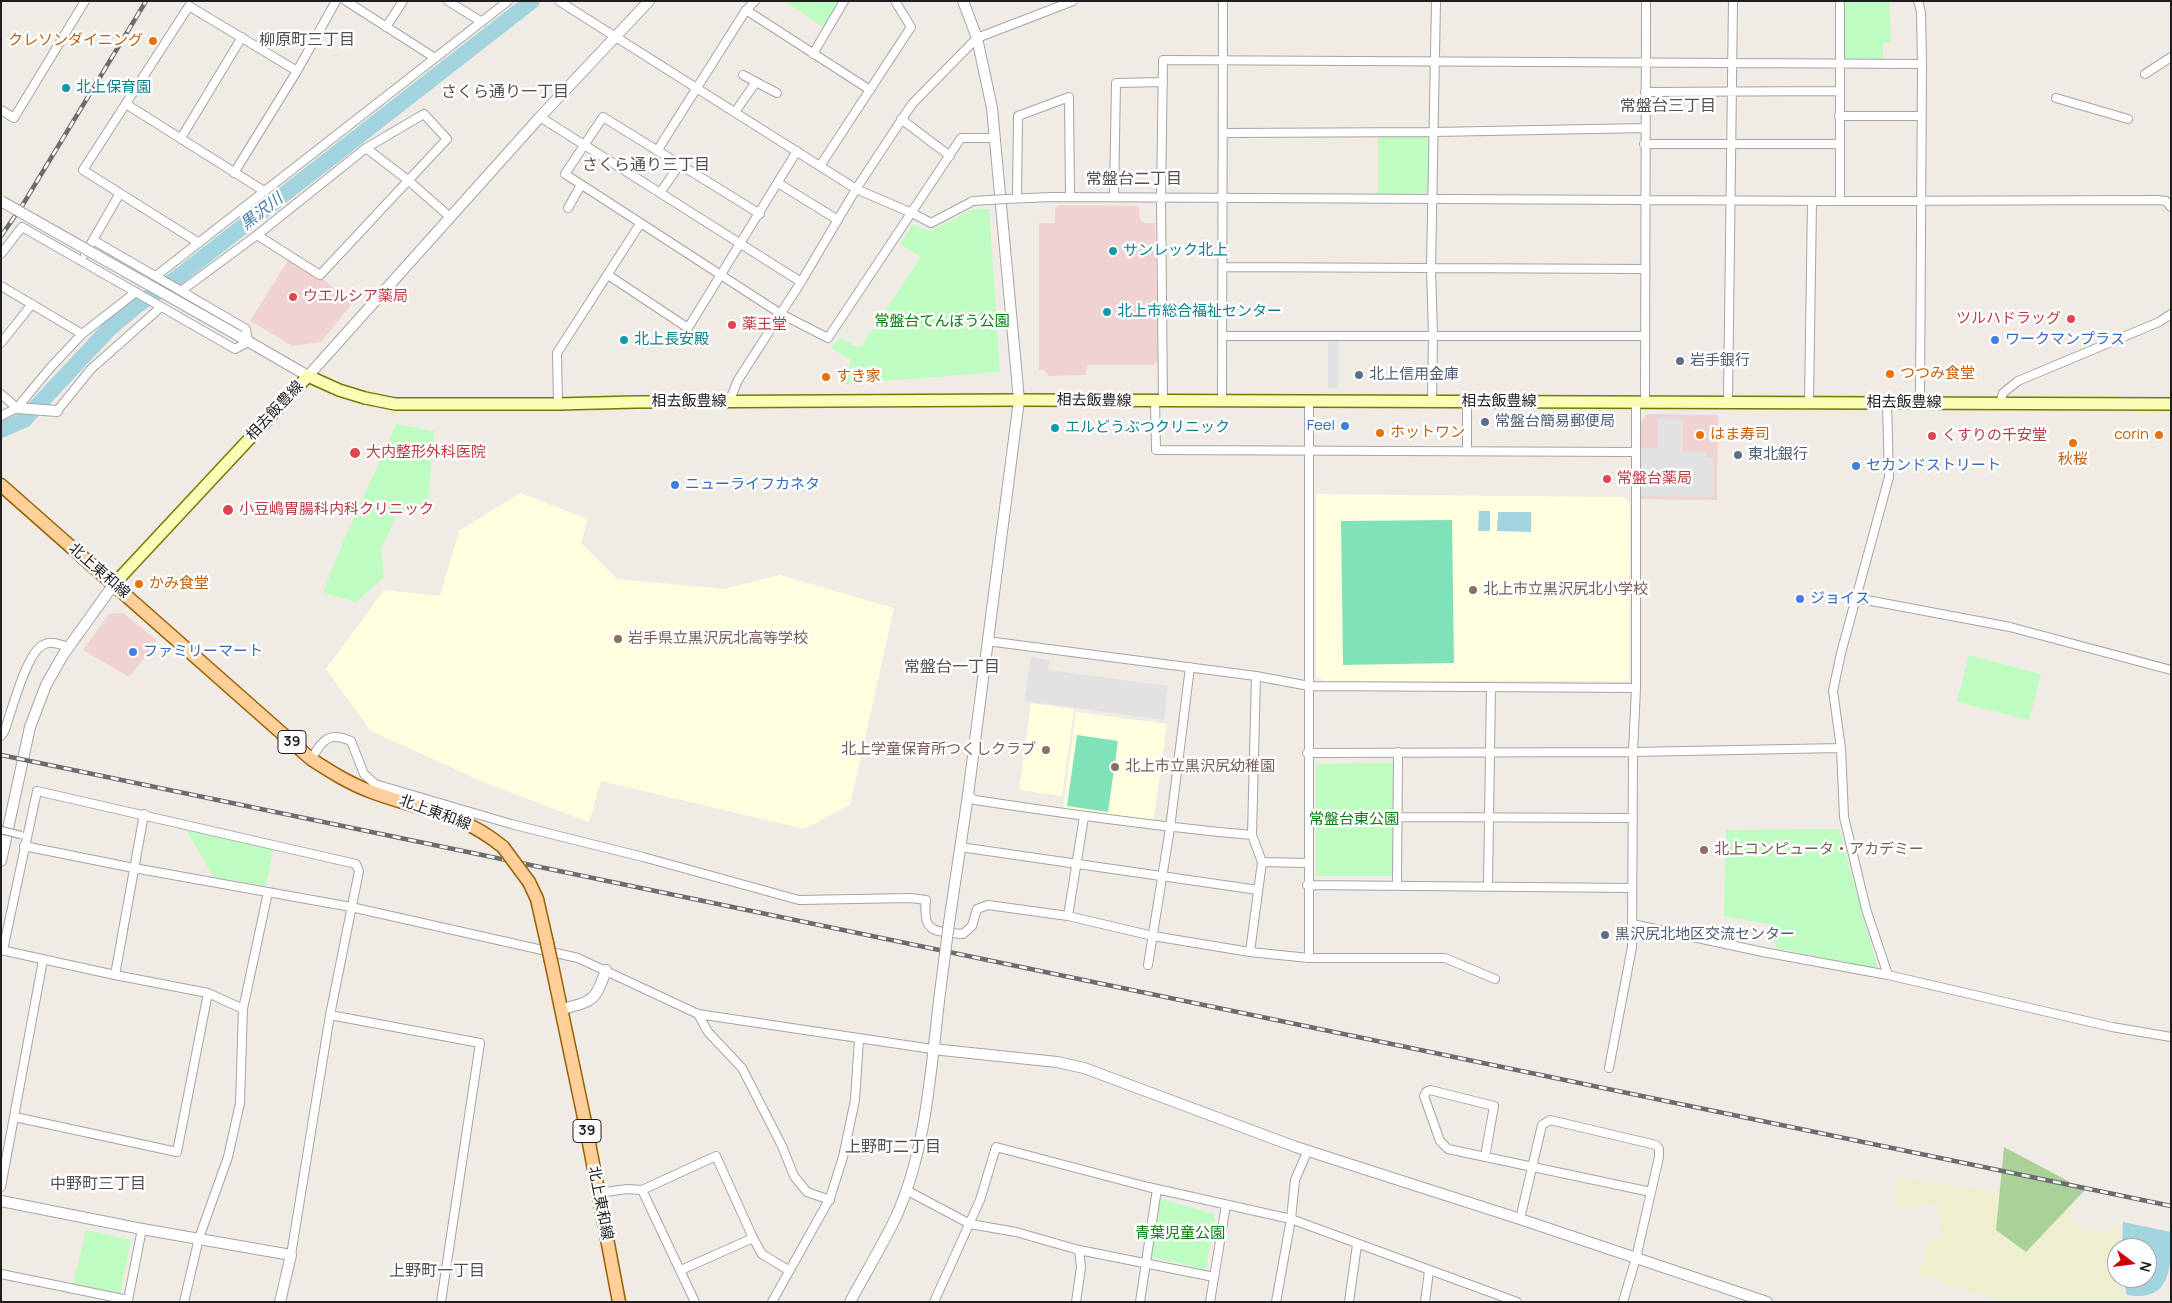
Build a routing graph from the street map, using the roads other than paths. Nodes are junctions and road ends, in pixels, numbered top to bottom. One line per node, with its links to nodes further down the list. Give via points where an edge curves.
1 (85, 1): 50 (street, via 14,118)
2 (336, 1): 37 (street)
3 (346, 1): 24 (street)
4 (403, 1): 24 (street)
5 (448, 1): 23 (street)
6 (508, 1): 23 (street)
7 (559, 1): 26 (street)
8 (649, 1): 26 (street)
9 (755, 1): 21 (street)
10 (844, 1): 28 (street)
11 (894, 1): 43 (street, via 911,27)
12 (964, 1): 27 (street)
13 (1047, 1): 22 (street)
14 (1073, 1): 22 (street)
15 (1223, 1): 31 (street)
16 (1436, 1): 32 (street)
17 (1646, 1): 34 (street)
18 (1733, 1): 33 (street)
19 (1840, 1): 35 (street)
20 (1918, 1): 36 (street)
21 (746, 10): 28 (street); 42 (street)
22 (1050, 10): 27 (street)
23 (482, 22): 30 (street)
24 (386, 27): 30 (street)
25 (242, 37): 37 (street); 49 (street, via 189,6); 60 (street)
26 (616, 38): 42 (street); 54 (street)
27 (978, 38): 56 (street, via 912,104); 61 (street, via 992,108)
28 (813, 54): 43 (street)
29 (2171, 57): 38 (street)
30 (435, 58): 77 (street)
31 (1222, 62): 32 (street); 41 (street, via 1163,60); 58 (street)
32 (1435, 62): 34 (street); 59 (street)
33 (1731, 62): 34 (street); 35 (street); 47 (street)
34 (1645, 63): 46 (street)
35 (1839, 63): 36 (street); 44 (street)
36 (1922, 64): 53 (street)
37 (297, 71): 72 (street)
38 (2145, 74)
39 (743, 75): 40 (street)
40 (756, 82): 45 (street); 51 (street)
41 (1163, 82): 81 (street, via 1116,83); 83 (street)
42 (697, 88): 51 (street); 67 (street)
43 (870, 90): 71 (street)
44 (1840, 91): 47 (street); 52 (street)
45 (776, 92)
46 (1645, 92): 47 (street); 57 (street)
47 (1732, 92): 63 (street)
48 (2056, 98): 55 (street)
49 (126, 104): 60 (street); 78 (street, via 83,170)
50 (1, 110)
51 (736, 112): 68 (street)
52 (1839, 116): 53 (street); 64 (street)
53 (1921, 116): 87 (street)
54 (540, 117): 65 (street); 96 (street)
55 (2128, 118)
56 (902, 119): 69 (street); 76 (street)
57 (1644, 128): 59 (street); 62 (street)
58 (1223, 132): 59 (street); 84 (street)
59 (1433, 132): 85 (street)
60 (181, 138): 72 (street)
61 (994, 138): 69 (street, via 961,138); 127 (street)
62 (1644, 144): 63 (street); 86 (street)
63 (1730, 144): 64 (street); 89 (street)
64 (1840, 144): 91 (street)
65 (584, 145): 67 (street, via 603,116); 75 (street, via 565,174); 79 (street)
66 (366, 148): 73 (street); 73 (street, via 424,114 447,139); 99 (street)
67 (658, 151): 70 (street)
68 (797, 151): 71 (street); 74 (street)
69 (950, 156): 94 (street)
70 (680, 164): 79 (street); 95 (street)
71 (820, 166): 76 (street)
72 (234, 173): 77 (street)
73 (409, 181): 96 (street); 99 (street, via 320,275)
74 (778, 183): 95 (street); 97 (street)
75 (581, 185): 93 (street); 98 (street)
76 (856, 190): 94 (street); 97 (street)
77 (264, 191): 101 (street)
78 (120, 193): 100 (street); 101 (street)
79 (660, 193): 102 (street)
80 (1070, 197): 81 (street); 82 (street); 82 (street, via 1069,97 1018,116)
81 (1114, 197): 83 (street)
82 (1017, 198): 94 (street, bridge, via 974,201 931,223)
83 (1161, 198): 84 (street); 128 (street)
84 (1223, 198): 85 (street); 105 (street)
85 (1432, 199): 86 (street); 106 (street)
86 (1646, 200): 89 (street); 107 (street)
87 (1921, 200): 91 (street); 92 (street, via 2166,200); 138 (street)
88 (1, 201): 123 (street, bridge)
89 (1729, 201): 90 (street); 135 (street)
90 (1812, 201): 91 (street); 136 (street)
91 (1840, 201)
92 (2171, 207)
93 (568, 208)
94 (912, 213): 117 (street, via 828,338)
95 (760, 214): 102 (street)
96 (450, 217): 125 (street)
97 (838, 220): 111 (street)
98 (640, 224): 108 (street); 110 (street)
99 (257, 235): 113 (street)
100 (93, 240): 104 (street); 109 (street)
101 (199, 243): 109 (street)
102 (740, 244): 110 (street); 111 (street)
103 (1, 254): 104 (street, via 22,227)
104 (82, 261): 114 (street)
105 (1223, 267): 106 (street); 121 (street)
106 (1432, 268): 107 (street); 120 (street)
107 (1644, 269): 122 (street)
108 (608, 275): 110 (street, via 688,328); 139 (street, via 557,353)
109 (156, 276): 113 (street)
110 (721, 276): 117 (street)
111 (801, 282): 117 (street)
112 (1, 286): 115 (street)
113 (181, 291): 123 (street, via 246,328)
114 (136, 292): 116 (street); 119 (street)
115 (32, 304): 119 (street); 124 (street)
116 (161, 307): 123 (street, via 235,349); 143 (street, via 91,368)
117 (782, 314): 131 (street, via 738,380)
118 (2171, 314): 140 (street, via 2159,322 2018,381 2003,393)
119 (82, 334): 142 (street)
120 (1433, 335): 121 (street); 122 (street); 132 (street)
121 (1222, 336): 129 (street)
122 (1645, 336): 134 (street)
123 (248, 342): 125 (street)
124 (1, 343)
125 (308, 376): 139 (main road, 相去飯豊線, via 348,393 395,404); 149 (main road, 相去飯豊線)
126 (1, 394): 142 (street)
127 (1019, 400): 128 (main road, 相去飯豊線); 131 (main road, 相去飯豊線); 151 (street)
128 (1159, 401): 129 (main road, 相去飯豊線); 145 (street, via 1156,450)
129 (1222, 401): 130 (main road, 相去飯豊線)
130 (1309, 401): 132 (main road, 相去飯豊線); 145 (street)
131 (729, 402): 139 (main road, 相去飯豊線)
132 (1432, 402): 133 (main road, 相去飯豊線)
133 (1467, 402): 134 (main road, 相去飯豊線); 146 (street)
134 (1640, 402): 135 (main road, 相去飯豊線); 147 (street)
135 (1728, 402): 136 (main road, 相去飯豊線)
136 (1809, 403): 137 (main road, 相去飯豊線)
137 (1887, 403): 138 (main road, 相去飯豊線); 150 (street, via 1889,477)
138 (1920, 403): 140 (main road, 相去飯豊線)
139 (558, 404)
140 (2000, 404): 141 (main road, 相去飯豊線)
141 (2171, 404)
142 (17, 408): 143 (street); 144 (street)
143 (57, 411)
144 (1, 416)
145 (1309, 451): 146 (street); 156 (street)
146 (1467, 451): 147 (street)
147 (1636, 452): 158 (street)
148 (1, 485): 149 (main road, 北上東和線 / 39)
149 (114, 584): 152 (street); 165 (main road, 北上東和線 / 39)
150 (1856, 598): 154 (street, via 2010,627); 160 (street, via 1833,691)
151 (987, 641): 153 (street); 166 (street)
152 (69, 647): 159 (street, via 52,642 38,648); 178 (street, via 46,685 30,726)
153 (1190, 667): 155 (street); 172 (street)
154 (2171, 670)
155 (1256, 676): 156 (street); 175 (street)
156 (1309, 686): 157 (street); 164 (street)
157 (1491, 687): 158 (street); 162 (street)
158 (1636, 688): 163 (street)
159 (1, 736)
160 (1841, 748): 163 (street); 201 (street, via 1844,818 1866,909)
161 (1398, 752): 162 (street); 164 (street); 169 (street)
162 (1488, 752): 163 (street); 170 (street)
163 (1633, 752): 171 (street)
164 (1308, 753): 181 (street)
165 (311, 759): 191 (street, via 329,737 341,737 351,741 364,774 375,784 511,824 799,900 926,900 926,924 935,932 963,934 972,926 977,909 988,905); 205 (main road, 北上東和線 / 39, bridge, via 354,785 470,824 502,847 529,882 537,899)
166 (968, 795): 168 (street, via 975,800); 177 (street)
167 (144, 814): 176 (street, via 37,791); 182 (street); 190 (street, via 356,864 359,871)
168 (1084, 816): 172 (street); 180 (street)
169 (1398, 817): 170 (street); 184 (street)
170 (1488, 818): 171 (street); 186 (street)
171 (1632, 818): 187 (street)
172 (1170, 828): 175 (street); 183 (street)
173 (1, 830): 174 (street, bridge)
174 (21, 835)
175 (1252, 835): 179 (street)
176 (24, 846): 182 (street); 194 (street)
177 (960, 848): 180 (street); 210 (street, bridge)
178 (1, 860)
179 (1262, 862): 181 (street); 188 (street)
180 (1075, 863): 183 (street); 191 (street)
181 (1307, 863): 185 (street)
182 (134, 868): 189 (street); 200 (street)
183 (1161, 876): 188 (street); 193 (street)
184 (1397, 884): 185 (street); 186 (street)
185 (1308, 885): 196 (street)
186 (1488, 885): 187 (street)
187 (1632, 888): 192 (street)
188 (1258, 890): 195 (street)
189 (268, 892): 190 (street); 204 (street)
190 (351, 907): 199 (street, via 578,958); 207 (street)
191 (1068, 916): 193 (street)
192 (1632, 924): 201 (street); 211 (street, via 1632,947)
193 (1152, 936): 195 (street); 198 (street)
194 (2, 950): 197 (street)
195 (1250, 952): 196 (street)
196 (1309, 958): 202 (street, via 1445,958)
197 (44, 960): 200 (street); 212 (street)
198 (1148, 965)
199 (606, 970): 205 (street, via 599,991 590,1001); 206 (street)
200 (115, 975): 203 (street)
201 (1888, 975): 208 (street)
202 (1495, 979)
203 (208, 992): 204 (street); 212 (street, via 177,1152)
204 (243, 1009): 229 (street, via 240,1103 228,1157)
205 (562, 1009): 221 (main road, 北上東和線 / 39)
206 (698, 1014): 209 (street); 222 (street, via 708,1032 742,1068 794,1176 807,1192)
207 (330, 1015): 233 (street); 243 (street, via 480,1043)
208 (2171, 1038)
209 (859, 1039): 210 (street); 222 (street, via 855,1100)
210 (932, 1049): 213 (street, via 1057,1062 1084,1068); 219 (street, via 923,1126)
211 (1609, 1068)
212 (15, 1117): 216 (street)
213 (1308, 1150): 225 (street, via 1295,1180); 226 (street)
214 (1485, 1157): 214 (street, via 1444,1147 1424,1096 1426,1092 1430,1090 1494,1106); 215 (street)
215 (1533, 1166): 220 (street); 220 (street, via 1542,1125 1550,1120 1656,1145 1659,1157); 226 (street)
216 (1, 1187)
217 (1157, 1189): 224 (street); 227 (street, via 996,1147); 235 (street)
218 (642, 1190): 221 (street); 230 (street, via 716,1156); 236 (street)
219 (906, 1190): 227 (street); 247 (street, via 896,1217)
220 (1651, 1192): 234 (street)
221 (598, 1194): 244 (main road, 北上東和線 / 39)
222 (830, 1200): 237 (street)
223 (1, 1201): 228 (street)
224 (1226, 1205): 225 (street); 240 (street)
225 (1291, 1219): 231 (street); 252 (street)
226 (1520, 1219): 234 (street)
227 (970, 1224): 232 (street, via 1016,1232); 248 (street)
228 (142, 1229): 229 (street); 239 (street, via 128,1300)
229 (198, 1238): 233 (street); 241 (street)
230 (753, 1238): 236 (street); 237 (street, via 762,1254)
231 (1357, 1245): 238 (street); 253 (street)
232 (1079, 1250): 235 (street); 249 (street, via 1081,1266)
233 (291, 1255): 242 (street)
234 (1636, 1258): 256 (street); 257 (street)
235 (1146, 1264): 240 (street); 250 (street)
236 (680, 1270): 245 (street)
237 (788, 1270): 246 (street)
238 (1429, 1271): 254 (street); 255 (street)
239 (1, 1274)
240 (1214, 1277): 251 (street)
241 (184, 1302)
242 (280, 1302)
243 (441, 1302)
244 (618, 1302)
245 (695, 1302)
246 (772, 1302)
247 (850, 1302)
248 (934, 1302)
249 (1076, 1302)
250 (1140, 1302)
251 (1210, 1302)
252 (1276, 1302)
253 (1349, 1302)
254 (1425, 1302)
255 (1516, 1302)
256 (1624, 1302)
257 (1767, 1302)

